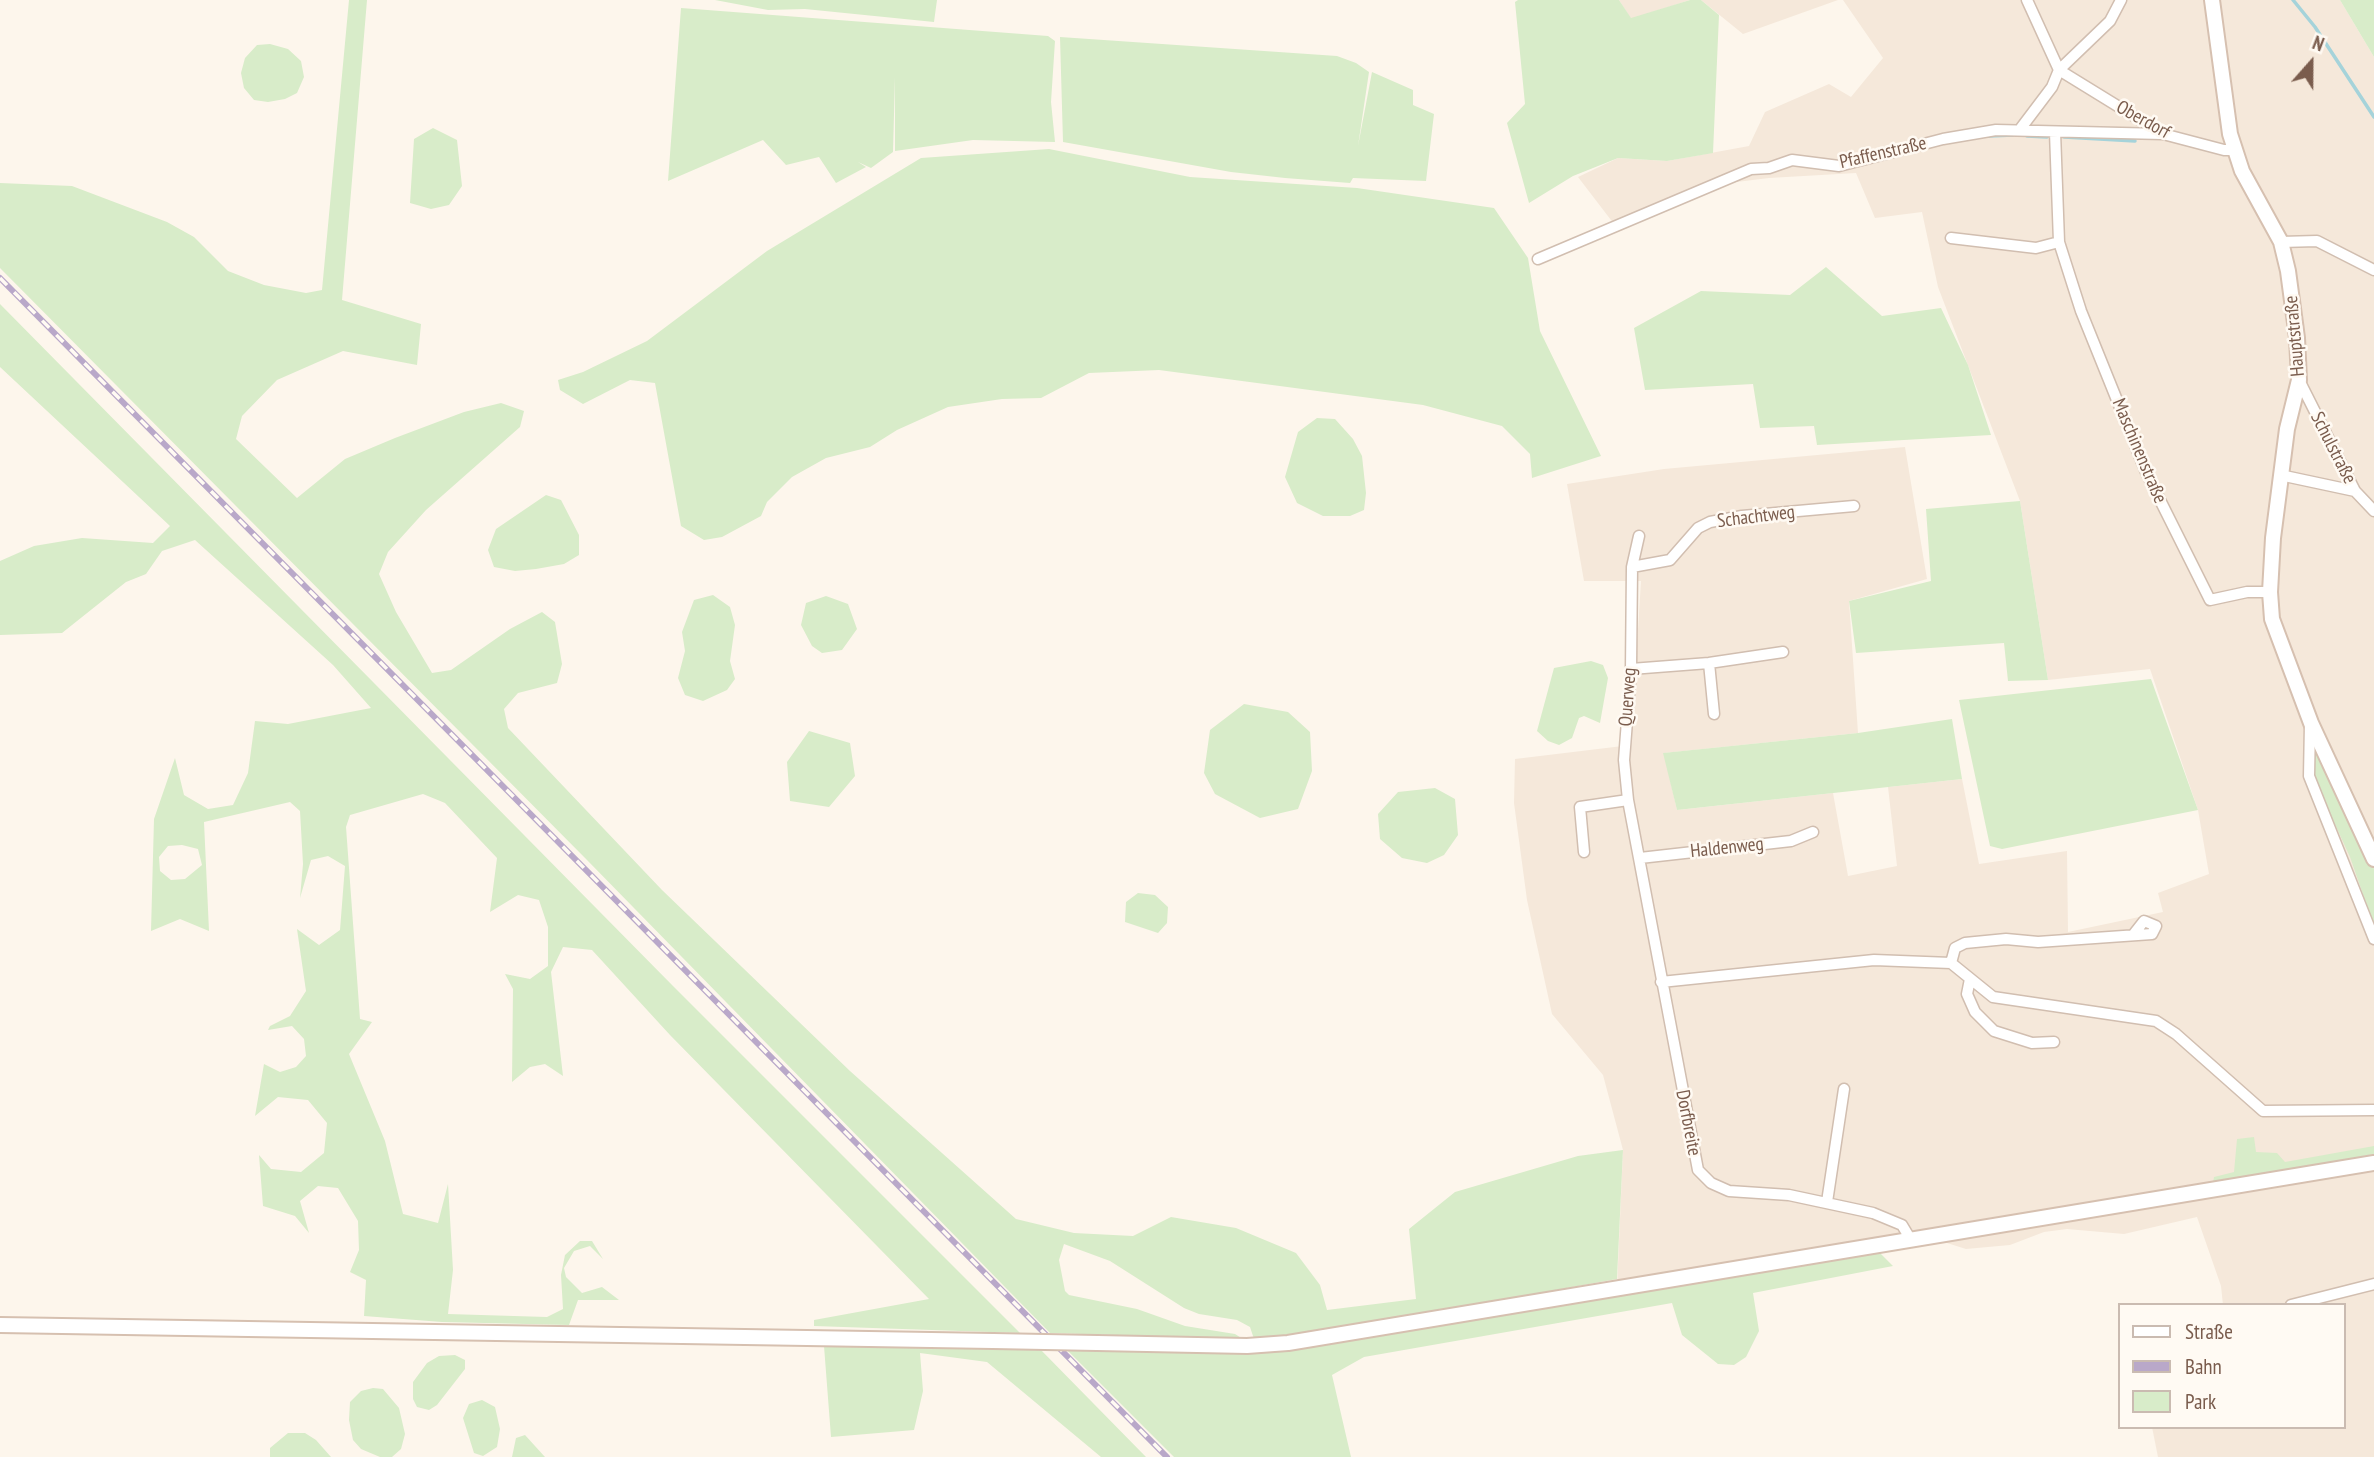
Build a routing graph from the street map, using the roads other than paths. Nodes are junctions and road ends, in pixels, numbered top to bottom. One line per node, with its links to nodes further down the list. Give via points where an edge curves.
1 (2027, 0): 4 (street)
2 (2121, 0): 4 (street, via 2089,44)
3 (2212, 0): 8 (main road, Hauptstraße)
4 (2059, 70): 5 (street); 7 (street, Oberdorf)
5 (2021, 128): 6 (street, Pfaffenstraße); 12 (street, Pfaffenstraße, via 1943,139 1839,166 1792,160 1751,169)
6 (2055, 132): 7 (street, Pfaffenstraße); 10 (street, Maschinenstraße)
7 (2163, 134): 8 (street, Oberdorf)
8 (2234, 150): 11 (main road, Hauptstraße)
9 (1951, 237): 10 (street, via 2036,248)
10 (2059, 242): 21 (street, Maschinenstraße, via 2135,447 2210,600)
11 (2281, 242): 13 (street, via 2317,241); 14 (main road, Hauptstraße, via 2293,302)
12 (1538, 259)
13 (2374, 270)
14 (2299, 380): 15 (main road, Hauptstraße); 16 (street, Schulstraße)
15 (2280, 475): 16 (street); 21 (main road, Hauptstraße)
16 (2355, 491): 18 (street, Schulstraße)
17 (1854, 506): 20 (street, Schachtweg, via 1710,522 1698,528 1670,560)
18 (2374, 511)
19 (1639, 536): 20 (street, Querweg)
20 (1632, 567): 24 (street, Querweg)
21 (2270, 592): 26 (main road, Hauptstraße, via 2276,633)
22 (1783, 652): 23 (street)
23 (1709, 663): 24 (street); 25 (street)
24 (1631, 669): 27 (street, Querweg, via 1624,760)
25 (1714, 714)
26 (2310, 719): 31 (main road, Hauptstraße); 33 (street, Hauptstraße, via 2309,776)
27 (1628, 800): 29 (street, via 1580,807); 30 (street, Querweg)
28 (1813, 831): 30 (street, Haldenweg, via 1791,841)
29 (1584, 852)
30 (1640, 858): 36 (street, Dorfbreite)
31 (2374, 859)
32 (2133, 936): 34 (street, via 1965,943 1955,948)
33 (2374, 939)
34 (1951, 963): 35 (street); 36 (street, via 1874,960)
35 (1969, 979): 37 (street, via 1967,994 1975,1012 1994,1031 2032,1043); 39 (street, via 1993,997 2011,1002 2156,1021 2263,1111)
36 (1661, 982): 41 (street, Dorfbreite, via 1698,1170 1729,1191)
37 (2054, 1042)
38 (1844, 1088): 41 (street)
39 (2374, 1110)
40 (2374, 1163): 42 (main road)
41 (1827, 1202): 42 (street, Dorfbreite, via 1900,1223)
42 (1911, 1240): 45 (main road, bridge, via 1247,1346)
43 (2374, 1284): 44 (street)
44 (2299, 1303)
45 (0, 1325)

